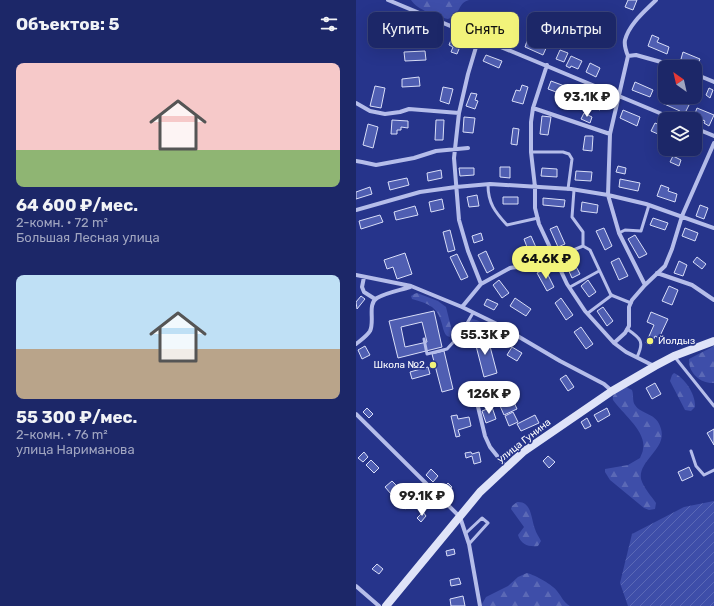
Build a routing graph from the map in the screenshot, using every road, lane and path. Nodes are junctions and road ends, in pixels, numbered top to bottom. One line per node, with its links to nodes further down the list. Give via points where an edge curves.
1 (388, 0): 3 (street)
2 (656, 0): 6 (street, via 629,32 625,41)
3 (451, 26)
4 (476, 48): 15 (street)
5 (504, 48): 8 (street)
6 (628, 56): 7 (street, via 636,55); 11 (street)
7 (658, 61)
8 (547, 65): 11 (street); 13 (street)
9 (702, 77): 10 (street)
10 (714, 82)
11 (618, 95): 14 (street); 17 (street)
12 (356, 103): 15 (street, via 370,111 385,114 409,109)
13 (533, 108): 17 (street); 22 (street)
14 (658, 112)
15 (459, 113): 21 (street)
16 (702, 131): 18 (street)
17 (610, 134): 29 (street)
18 (714, 136)
19 (714, 143): 32 (street)
20 (468, 148): 21 (street)
21 (455, 149): 23 (street, via 376,165); 25 (street)
22 (531, 152): 26 (street); 27 (lane, via 569,154 572,159)
23 (356, 161)
24 (488, 185): 25 (street); 26 (street); 33 (lane, via 488,196 496,213 507,225)
25 (456, 187): 31 (street, via 420,192); 42 (street, via 459,220)
26 (535, 187): 27 (street); 33 (street, via 535,208)
27 (568, 189): 28 (street)
28 (574, 190): 29 (street); 36 (lane, via 572,217 584,232)
29 (608, 195): 30 (street); 35 (street)
30 (649, 205): 32 (street); 35 (lane, via 641,231 625,230)
31 (356, 210)
32 (682, 216): 34 (street); 39 (street, via 665,266)
33 (538, 218): 37 (street)
34 (714, 228)
35 (619, 233): 43 (street)
36 (583, 246): 37 (lane); 38 (lane, via 590,250)
37 (554, 257): 42 (street, via 531,267 515,266); 45 (street)
38 (599, 271): 45 (lane); 46 (lane)
39 (657, 273): 43 (street); 48 (street, via 692,285)
40 (356, 275): 41 (street)
41 (364, 277): 44 (street); 47 (street, via 364,292)
42 (481, 284): 50 (street)
43 (645, 284): 49 (street)
44 (411, 286): 47 (street); 50 (street)
45 (570, 287): 52 (street)
46 (612, 295): 49 (lane); 52 (lane)
47 (375, 299): 57 (street, via 372,305 370,331)
48 (714, 300)
49 (631, 303): 53 (street)
50 (462, 307): 51 (street)
51 (473, 313): 54 (lane, via 460,335 447,349 427,354); 62 (street, via 604,384)
52 (588, 313): 56 (street)
53 (627, 329): 56 (street); 59 (lane, via 638,337 641,343)
54 (424, 339)
55 (714, 341): 58 (main road, улица Гунина)
56 (614, 343): 59 (street)
57 (356, 344)
58 (674, 356): 60 (main road, улица Гунина); 63 (lane)
59 (637, 357): 60 (street)
60 (655, 366): 62 (main road, улица Гунина)
61 (474, 390): 66 (street, via 488,441)
62 (612, 392): 66 (main road, улица Гунина, via 542,438)
63 (713, 404)
64 (356, 414): 68 (street)
65 (691, 451): 67 (lane, via 696,466 704,476)
66 (506, 467): 68 (main road, улица Гунина, via 480,492)
67 (714, 470)
68 (460, 517): 69 (street); 73 (main road, улица Гунина)
69 (466, 534): 70 (street); 70 (lane, via 482,518 488,523)
70 (469, 544): 74 (street)
71 (356, 586): 72 (street)
72 (379, 606)
73 (386, 606)
74 (480, 606)

